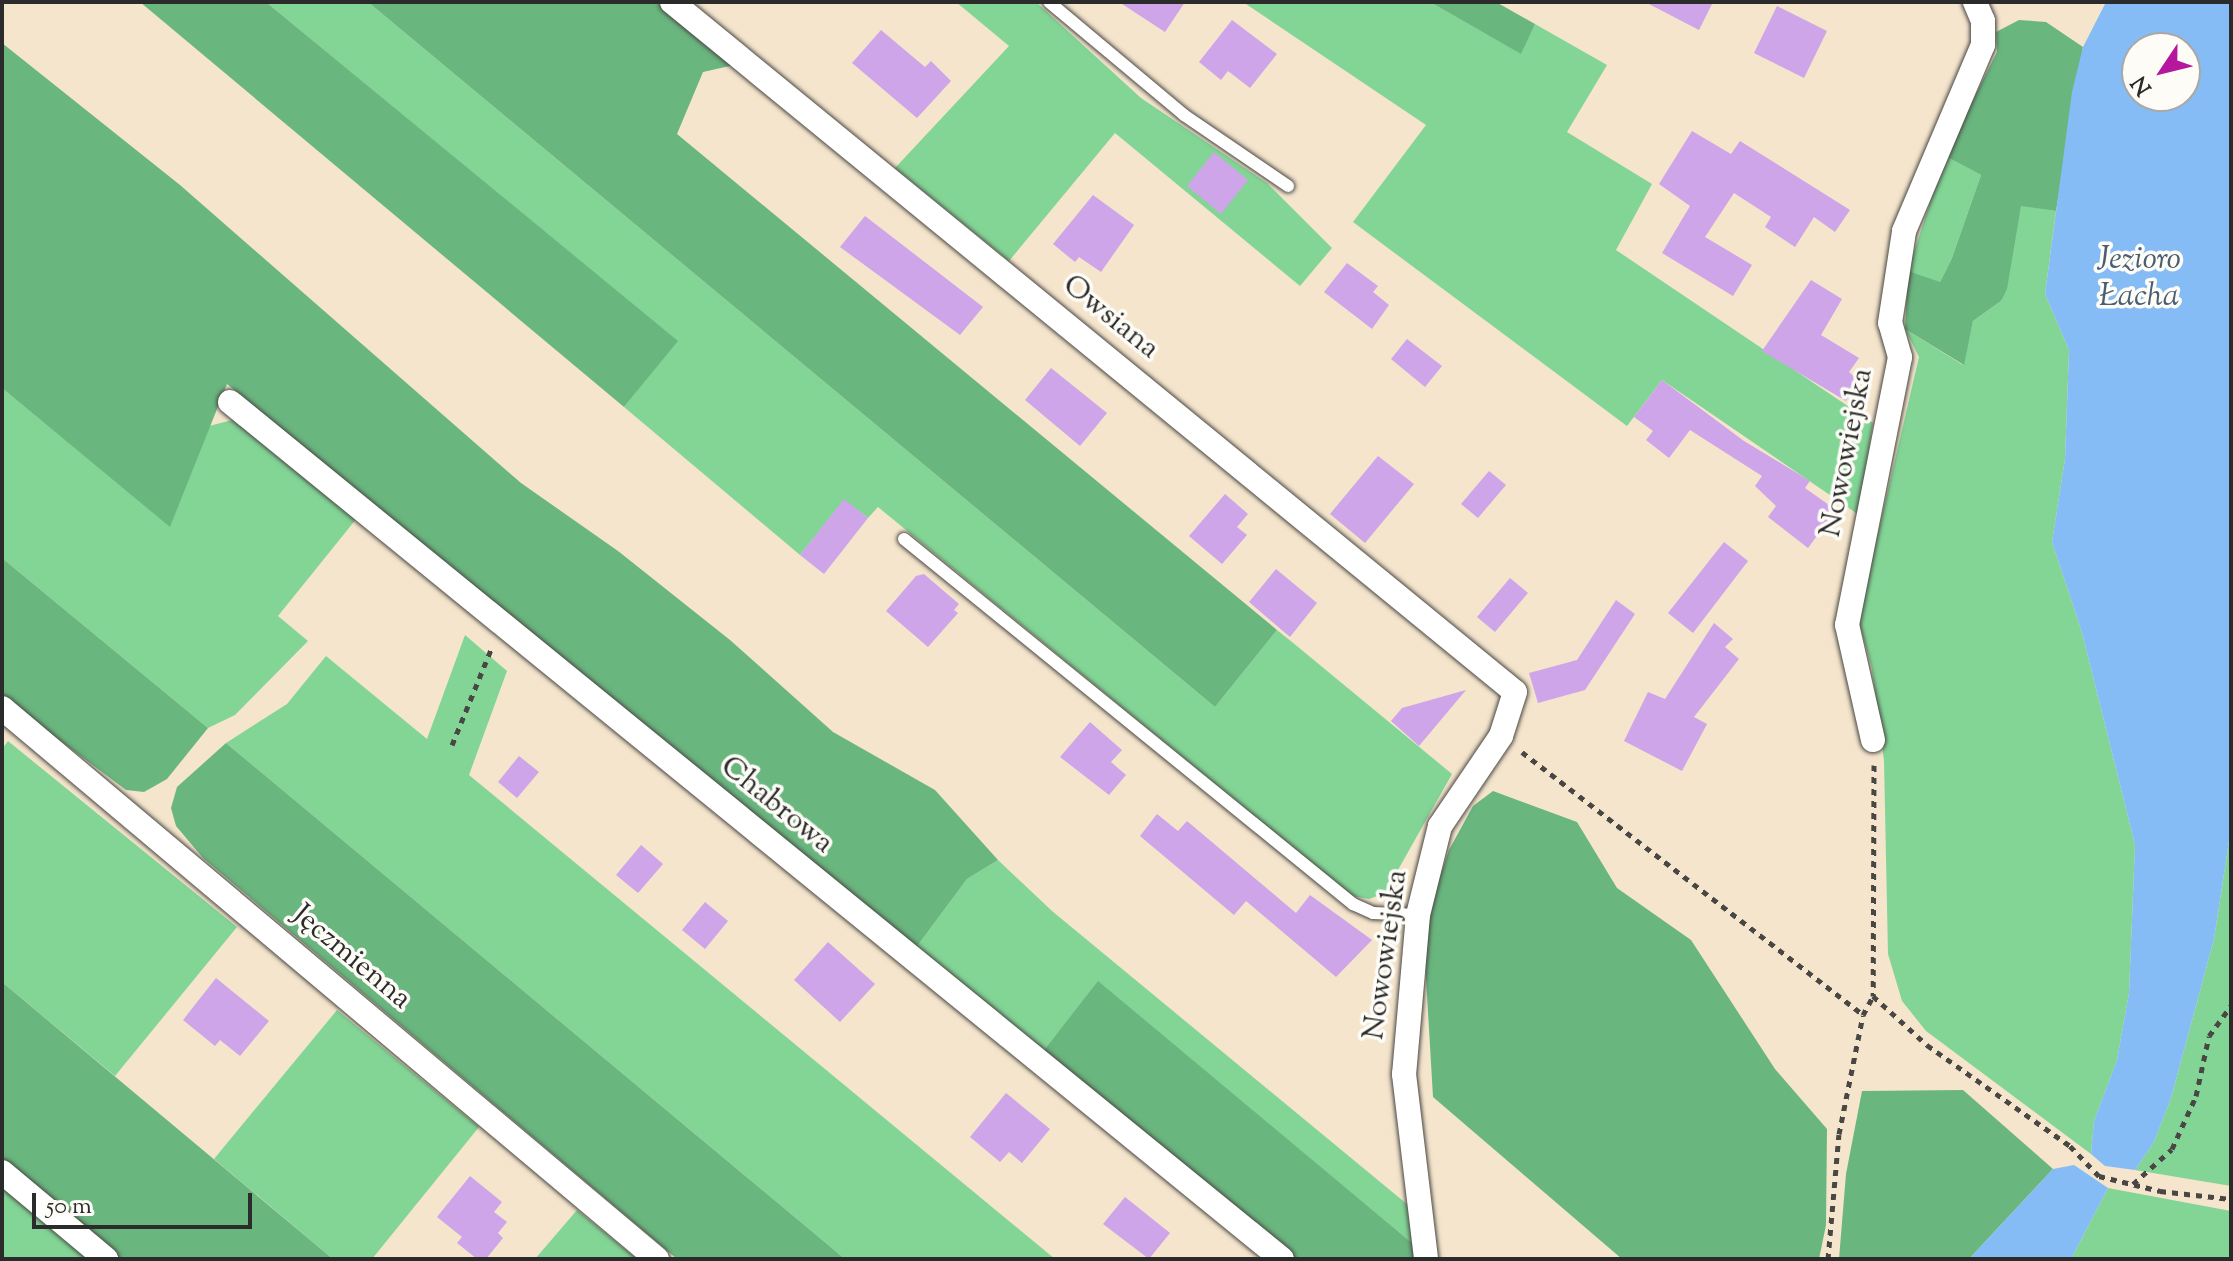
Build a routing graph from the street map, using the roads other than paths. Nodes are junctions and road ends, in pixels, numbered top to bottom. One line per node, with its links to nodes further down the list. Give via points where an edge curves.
1 (672, 2): 7 (street, Owsiana)
2 (1049, 2): 4 (lane, via 1184,115)
3 (1975, 2): 9 (street, Nowowiejska, via 1983,21 1983,45 1904,231 1890,323 1900,357 1847,625 1871,712)
4 (1288, 186)
5 (230, 402): 14 (street, Chabrowa)
6 (904, 539): 10 (lane, via 1353,904 1373,913)
7 (1508, 683): 10 (street, Nowowiejska, via 1515,692 1514,709 1440,826)
8 (2, 708): 13 (street, Jęczmienna)
9 (1873, 740)
10 (1418, 915): 15 (street, Nowowiejska, via 1404,1074)
11 (2, 1172): 12 (street)
12 (106, 1259)
13 (657, 1259)
14 (1282, 1259)
15 (1426, 1259)

